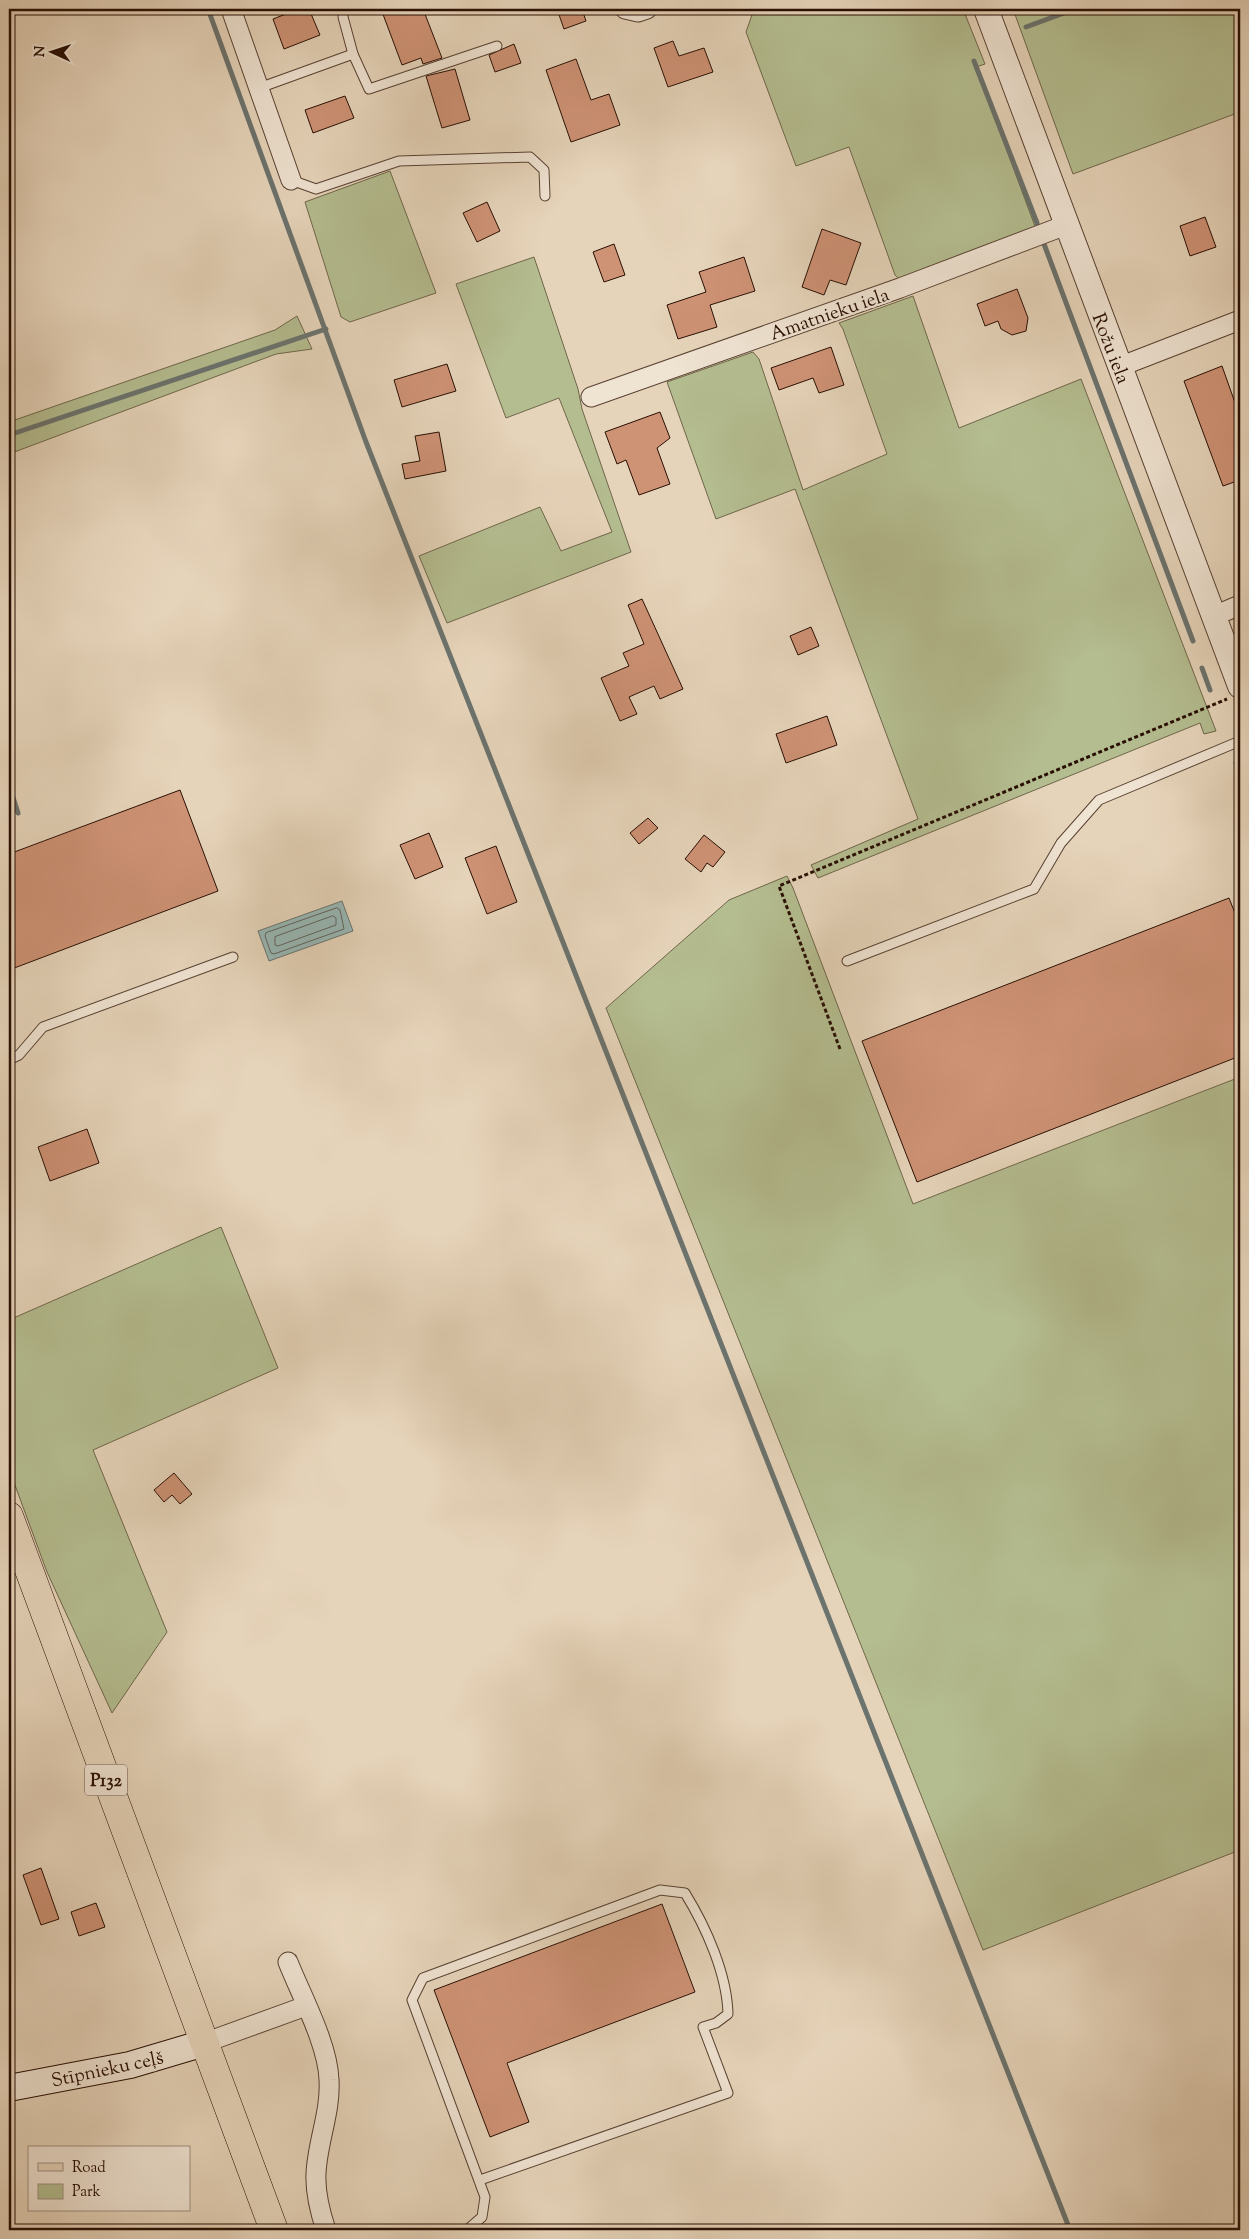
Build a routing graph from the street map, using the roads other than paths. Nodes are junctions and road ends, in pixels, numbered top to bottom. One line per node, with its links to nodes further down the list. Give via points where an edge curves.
1 (230, 9): 8 (street)
2 (625, 9): 3 (street, via 638,12)
3 (647, 9)
4 (986, 9): 11 (street, Rožu iela)
5 (343, 17): 7 (lane)
6 (497, 46): 7 (lane, via 369,89)
7 (353, 54): 8 (lane)
8 (259, 88): 9 (street)
9 (291, 180): 10 (lane, via 316,189 398,161 530,157 544,170)
10 (545, 196)
11 (1066, 225): 13 (street, Rožu iela); 14 (street, Amatnieku iela, via 900,288)
12 (1240, 320): 13 (street)
13 (1119, 367): 16 (street, Rožu iela)
14 (591, 397)
15 (1240, 605): 16 (street)
16 (1214, 616): 17 (street, Rožu iela)
17 (1236, 692)
18 (1240, 741): 20 (lane, via 1099,800 1061,843 1034,890)
19 (233, 957): 21 (lane, via 43,1027 19,1055)
20 (847, 961)
21 (9, 1060)
22 (9, 1516): 25 (main road, P132)
23 (288, 1962): 24 (street)
24 (306, 2006): 25 (street); 29 (street, via 324,2049 330,2080 316,2173 319,2210)
25 (204, 2043): 26 (main road, Stīpnieku ceļš, via 130,2065); 28 (main road, P132)
26 (9, 2088)
27 (480, 2180): 27 (lane, via 728,2093 703,2027 728,2014 728,1994 702,1920 685,1892 660,1890 423,1978 412,2000); 30 (lane, via 486,2197 482,2217)
28 (274, 2230)
29 (326, 2230)
30 (468, 2230)

